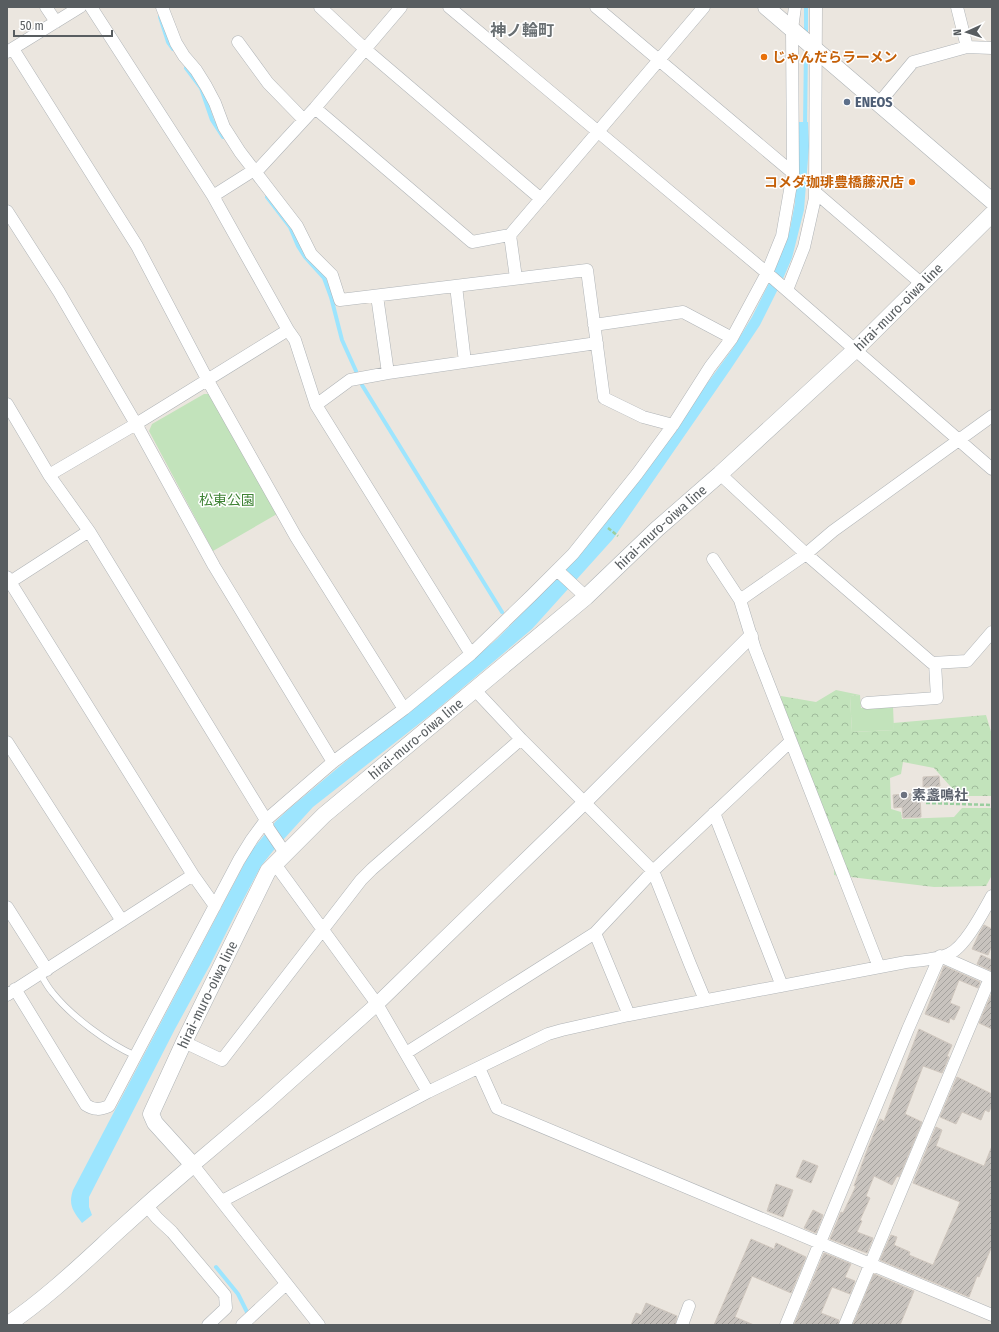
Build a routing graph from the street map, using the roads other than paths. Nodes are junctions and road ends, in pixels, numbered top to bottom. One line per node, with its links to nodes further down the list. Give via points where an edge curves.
1 (46, 7): 14 (street)
2 (80, 7): 14 (street)
3 (91, 7): 30 (street)
4 (162, 7): 27 (street, via 176,43 206,86 224,127)
5 (320, 7): 19 (street)
6 (401, 7): 19 (street)
7 (449, 7): 26 (street)
8 (596, 7): 22 (street)
9 (704, 7): 22 (street)
10 (766, 7): 15 (main road)
11 (795, 7): 15 (street)
12 (816, 7): 21 (street)
13 (957, 7): 17 (street)
14 (56, 22): 20 (street)
15 (794, 31): 21 (main road); 28 (street)
16 (238, 42): 25 (street, via 268,83)
17 (967, 47): 18 (street); 23 (street, via 913,62)
18 (992, 48)
19 (365, 49): 24 (street); 31 (street)
20 (10, 50): 49 (street, via 137,246)
21 (815, 50): 23 (main road); 29 (street)
22 (659, 61): 26 (street); 28 (street)
23 (879, 103): 32 (main road)
24 (315, 108): 25 (street); 35 (street, via 472,242)
25 (304, 120): 27 (street)
26 (598, 132): 31 (street); 36 (street)
27 (255, 171): 30 (street); 41 (street, via 297,226 311,254 332,275 340,300)
28 (793, 173): 36 (street, via 782,236)
29 (815, 192): 38 (street); 40 (street, via 804,247)
30 (213, 196): 43 (street)
31 (541, 199): 35 (street)
32 (992, 201)
33 (7, 211): 53 (street, via 59,292)
34 (992, 214): 38 (main road, hirai-muro-oiwa line)
35 (510, 235): 37 (street)
36 (767, 273): 40 (street); 44 (street)
37 (516, 278): 39 (street); 42 (street, via 587,270)
38 (922, 284): 46 (main road, hirai-muro-oiwa line)
39 (456, 286): 41 (street); 47 (street)
40 (787, 290): 46 (street)
41 (377, 296): 48 (street)
42 (594, 325): 44 (street, via 683,312); 45 (street)
43 (288, 330): 49 (street); 51 (street, via 295,340)
44 (732, 338): 54 (street)
45 (597, 343): 47 (street); 54 (street, via 604,398 643,417)
46 (855, 350): 55 (street); 57 (main road, hirai-muro-oiwa line)
47 (465, 362): 48 (street)
48 (388, 373): 51 (street, via 350,380)
49 (208, 379): 53 (street); 72 (street, via 296,537)
50 (7, 404): 58 (street)
51 (316, 405): 68 (street)
52 (992, 416): 55 (street)
53 (136, 424): 58 (street); 76 (street, via 214,566)
54 (673, 425): 62 (street, via 602,518)
55 (958, 440): 56 (street); 60 (street, via 833,531)
56 (992, 469)
57 (720, 474): 60 (street); 64 (main road, hirai-muro-oiwa line)
58 (49, 475): 59 (street)
59 (89, 531): 63 (street); 79 (street)
60 (806, 554): 65 (street); 69 (street)
61 (712, 559): 65 (street)
62 (557, 570): 64 (street); 68 (street)
63 (8, 581): 82 (street)
64 (581, 592): 70 (main road, hirai-muro-oiwa line)
65 (740, 600): 67 (street)
66 (992, 632): 69 (street, via 967,661)
67 (751, 636): 74 (street); 77 (street)
68 (471, 654): 72 (street)
69 (935, 663): 71 (street, via 937,698)
70 (475, 690): 73 (street); 80 (main road, hirai-muro-oiwa line, via 324,815)
71 (867, 703)
72 (404, 709): 76 (street)
73 (521, 739): 77 (street); 87 (street, via 372,868)
74 (790, 741): 78 (street); 90 (street)
75 (7, 742): 86 (street)
76 (333, 762): 79 (street)
77 (584, 803): 81 (street); 96 (street)
78 (714, 813): 81 (street); 93 (street)
79 (267, 824): 80 (street); 84 (street, via 252,839)
80 (280, 855): 87 (street); 98 (main road, hirai-muro-oiwa line, via 268,871)
81 (653, 871): 88 (street); 95 (street)
82 (193, 875): 84 (street); 86 (street)
83 (992, 896): 89 (street, via 972,930 958,947 949,954)
84 (215, 906): 100 (street)
85 (7, 907): 91 (street)
86 (122, 921): 91 (street)
87 (322, 931): 96 (street); 98 (street, via 222,1060)
88 (595, 933): 97 (street); 99 (street)
89 (940, 956): 90 (street); 92 (street); 106 (street)
90 (879, 967): 93 (street)
91 (44, 972): 94 (street); 100 (lane, via 51,991 67,1008 104,1038)
92 (991, 978): 107 (street)
93 (782, 986): 95 (street)
94 (11, 992): 100 (street, via 86,1105 102,1109 109,1106)
95 (705, 1000): 97 (street)
96 (377, 1004): 99 (street); 103 (street, via 264,1105)
97 (629, 1015): 101 (street, via 548,1034)
98 (184, 1042): 103 (main road, hirai-muro-oiwa line, via 151,1114 155,1123)
99 (406, 1053): 102 (street)
100 (136, 1056)
101 (479, 1068): 102 (street); 106 (street, via 497,1108)
102 (428, 1092): 104 (street)
103 (192, 1165): 104 (street); 105 (main road)
104 (222, 1200): 108 (street)
105 (146, 1205): 111 (main road, via 60,1285); 112 (street, via 225,1295 226,1308)
106 (821, 1243): 107 (street); 116 (street)
107 (870, 1263): 110 (street); 117 (street)
108 (286, 1284): 113 (street); 114 (street)
109 (689, 1306): 115 (street)
110 (992, 1315)
111 (7, 1325)
112 (208, 1325)
113 (242, 1325)
114 (319, 1325)
115 (682, 1325)
116 (786, 1325)
117 (845, 1325)

